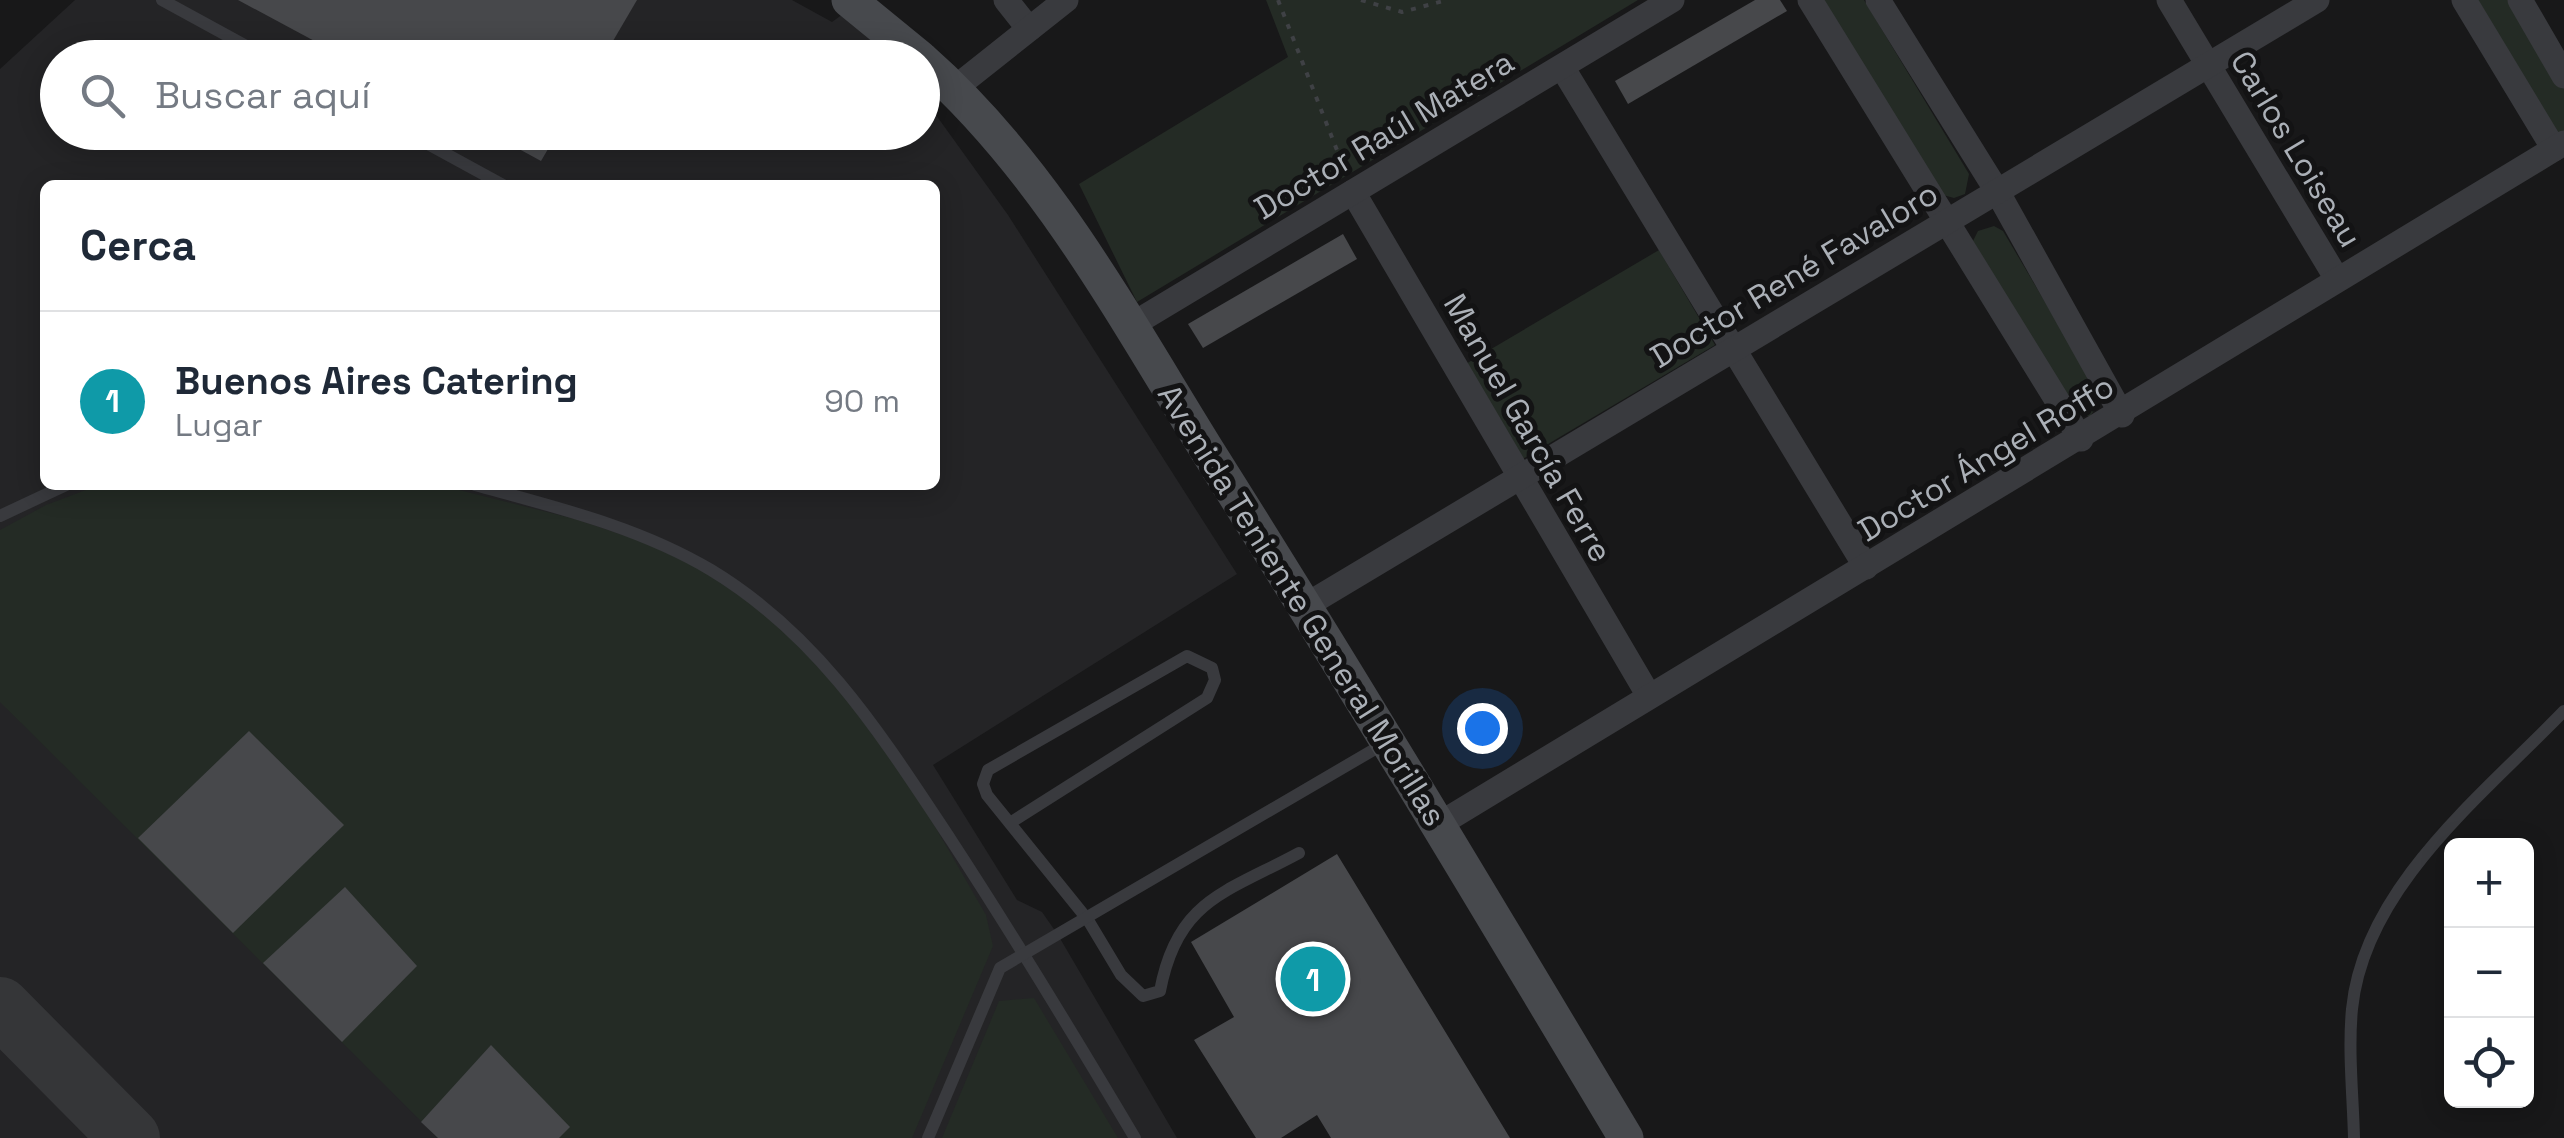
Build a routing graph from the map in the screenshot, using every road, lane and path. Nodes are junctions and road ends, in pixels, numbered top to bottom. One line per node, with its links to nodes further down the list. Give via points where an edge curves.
1 (162, 0): 16 (lane)
2 (848, 0): 17 (main road, Avenida Teniente General Morillas)
3 (1006, 0): 15 (street)
4 (1066, 0): 15 (street)
5 (1278, 0): 26 (path)
6 (1361, 0): 7 (path, via 1402,12)
7 (1447, 0)
8 (1672, 0): 19 (street, Doctor Raúl Matera)
9 (1810, 0): 28 (street)
10 (1878, 0): 27 (street)
11 (2169, 0): 18 (street, Carlos Loiseau)
12 (2317, 0): 18 (street, Doctor René Favaloro)
13 (2464, 0): 23 (street)
14 (2520, 0): 21 (street)
15 (1029, 29): 22 (street)
16 (235, 40)
17 (897, 40)
18 (2207, 66): 27 (street, Doctor René Favaloro); 29 (street, Carlos Loiseau)
19 (1562, 67): 26 (street, Doctor Raúl Matera); 31 (street)
20 (940, 76): 22 (main road, Avenida Teniente General Morillas)
21 (2564, 76)
22 (954, 88): 30 (main road, Avenida Teniente General Morillas, via 1033,181)
23 (2559, 146): 29 (street, Doctor Ángel Roffo)
24 (439, 150): 25 (lane)
25 (493, 180)
26 (1353, 192): 30 (street, Doctor Raúl Matera); 34 (street, Manuel García Ferre)
27 (1997, 192): 28 (street, Doctor René Favaloro); 32 (street)
28 (1946, 222): 31 (street, Doctor René Favaloro); 33 (street)
29 (2338, 279): 32 (street, Doctor Ángel Roffo)
30 (1130, 326): 39 (main road, Avenida Teniente General Morillas)
31 (1735, 348): 34 (street, Doctor René Favaloro); 38 (street)
32 (2122, 414): 33 (street, Doctor Ángel Roffo)
33 (2081, 439): 38 (street, Doctor Ángel Roffo)
34 (1518, 478): 39 (street, Doctor René Favaloro); 40 (street, Manuel García Ferre)
35 (55, 490): 37 (lane)
36 (492, 490): 47 (lane, via 648,538 770,610 852,693)
37 (0, 516)
38 (1866, 568): 40 (street, Doctor Ángel Roffo)
39 (1305, 606): 42 (main road, Avenida Teniente General Morillas)
40 (1649, 696): 44 (street, Doctor Ángel Roffo)
41 (2564, 711): 51 (lane, via 2407,874 2371,933 2352,1008)
42 (1388, 742): 44 (main road, Avenida Teniente General Morillas); 46 (lane)
43 (1010, 823): 43 (lane, via 987,796 988,770 1179,658 1197,658 1212,668 1207,698); 46 (lane)
44 (1438, 825): 50 (main road, Avenida Teniente General Morillas)
45 (1299, 853): 46 (lane, via 1197,908 1172,944 1160,991 1152,996 1143,996 1121,975)
46 (1088, 920): 47 (lane)
47 (1026, 954): 48 (lane, via 1000,968); 49 (lane)
48 (928, 1138)
49 (1134, 1138)
50 (1626, 1138)
51 (2354, 1138)

